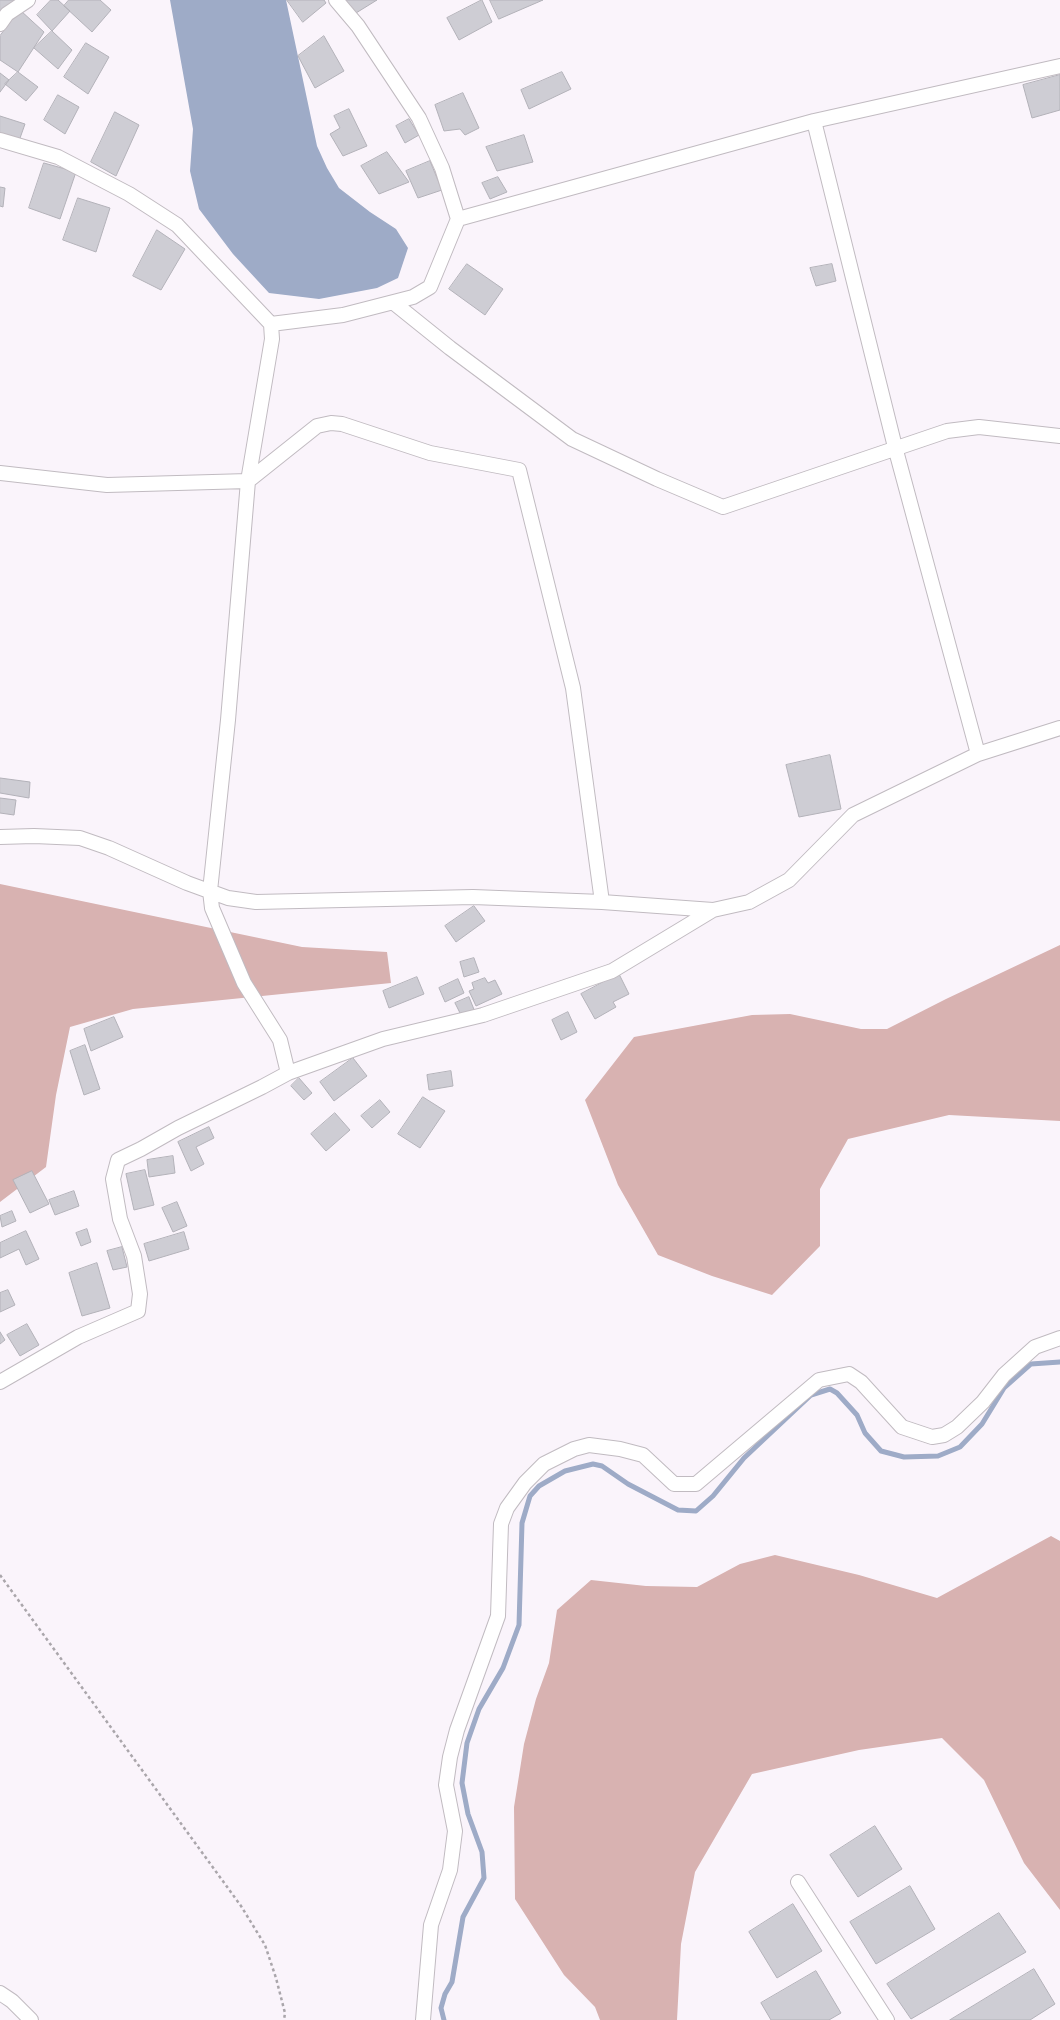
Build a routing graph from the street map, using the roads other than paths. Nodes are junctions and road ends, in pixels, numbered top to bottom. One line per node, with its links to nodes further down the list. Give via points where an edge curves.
1 (28, 0): 3 (street, via 8,14)
2 (336, 0): 7 (street, via 358,26 419,118 442,168)
3 (0, 24)
4 (1060, 66): 5 (street)
5 (814, 121): 7 (street); 11 (street)
6 (0, 140): 9 (street, via 58,156 129,194 177,225)
7 (458, 219): 8 (street, via 430,287)
8 (394, 304): 9 (street, via 343,315); 11 (street, via 572,439 723,507)
9 (271, 324): 13 (street, via 272,339)
10 (1060, 436): 11 (street, via 979,426 947,431)
11 (895, 448): 15 (street)
12 (0, 473): 13 (street, via 107,485)
13 (248, 481): 17 (street, via 228,720); 18 (street, via 317,426 331,423 342,424 430,453 519,470 573,688)
14 (1060, 728): 15 (street)
15 (978, 754): 19 (street, via 852,815 789,880 749,902)
16 (0, 838): 17 (street, via 80,838)
17 (210, 891): 18 (street, via 228,898 256,902 473,897); 20 (street, via 212,908 244,983 280,1040)
18 (602, 902): 19 (street)
19 (713, 910): 20 (street, via 612,971 483,1015 383,1039)
20 (288, 1073): 22 (street, via 118,1160 113,1179 120,1219 134,1256 140,1294 138,1311 78,1337)
21 (1060, 1338): 26 (street, via 1035,1347 1004,1374 983,1402 958,1427 944,1435 932,1437 902,1427 861,1382 849,1374 819,1380 696,1484 674,1484 642,1455 589,1445 574,1449 544,1464 525,1483 507,1508 501,1524 498,1616 457,1730 450,1757 446,1785 455,1831 450,1870 431,1925)
22 (0, 1382)
23 (798, 1882): 27 (street)
24 (0, 1993): 25 (street)
25 (31, 2020)
26 (423, 2020)
27 (887, 2020)

